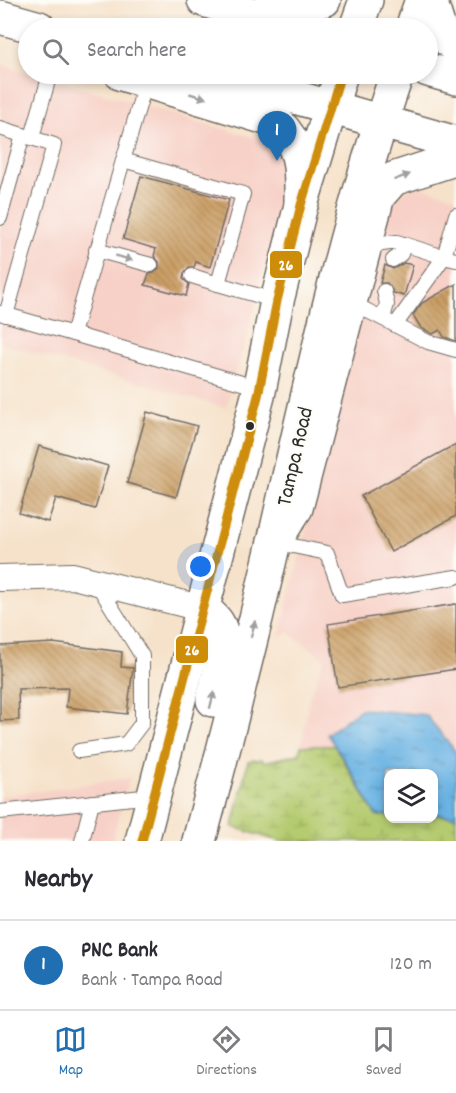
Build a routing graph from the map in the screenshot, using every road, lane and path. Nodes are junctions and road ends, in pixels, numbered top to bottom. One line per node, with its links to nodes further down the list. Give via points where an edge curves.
1 (204, 0): 6 (main road)
2 (324, 0): 6 (main road)
3 (366, 0): 9 (main road)
4 (422, 0): 10 (main road)
5 (430, 0): 11 (main road)
6 (257, 15): 8 (main road)
7 (0, 17): 12 (main road)
8 (265, 18)
9 (360, 18)
10 (416, 18)
11 (436, 18)
12 (18, 22)
13 (438, 25): 14 (main road)
14 (456, 48)
15 (438, 73): 16 (main road)
16 (456, 78)
17 (46, 84): 26 (lane)
18 (133, 84): 29 (lane)
19 (157, 84): 30 (main road, one-way to 30, via 276,121 292,138 300,165)
20 (249, 84): 23 (main road)
21 (338, 84): 23 (main road)
22 (393, 84): 24 (main road, Tampa Road)
23 (330, 107): 24 (main road); 30 (main road)
24 (380, 121): 27 (main road); 46 (main road, Tampa Road, via 295,441)
25 (0, 128): 26 (lane)
26 (27, 136): 32 (lane); 42 (lane, via 54,145)
27 (456, 143)
28 (456, 156): 33 (main road, one-way to 28, via 378,196 393,179)
29 (123, 160): 34 (lane); 38 (lane, via 243,194)
30 (301, 205): 39 (main road)
31 (456, 217): 35 (lane)
32 (0, 218)
33 (365, 243): 35 (lane, via 401,255); 40 (main road)
34 (96, 250): 36 (lane, one-way to 36); 43 (lane)
35 (450, 258): 41 (lane)
36 (151, 265)
37 (192, 276): 38 (lane)
38 (218, 284): 39 (lane)
39 (277, 301): 45 (main road)
40 (348, 305): 41 (lane); 46 (main road, via 296,508)
41 (390, 306): 44 (lane, via 428,342)
42 (3, 314): 43 (lane)
43 (73, 334): 45 (lane)
44 (456, 350)
45 (260, 388): 50 (main road)
46 (274, 542): 47 (lane, via 327,554 342,595); 57 (main road, Tampa Road, one-way to 46)
47 (456, 577)
48 (0, 578): 49 (street, via 73,576)
49 (96, 582): 50 (street); 51 (lane, via 142,656 142,723 126,744)
50 (204, 609): 52 (main road); 57 (main road, one-way to 50, via 197,762 222,664 218,624)
51 (79, 752)
52 (154, 796): 53 (lane); 56 (main road)
53 (93, 802): 54 (lane); 55 (lane)
54 (0, 812)
55 (82, 841)
56 (142, 841)
57 (198, 841)

